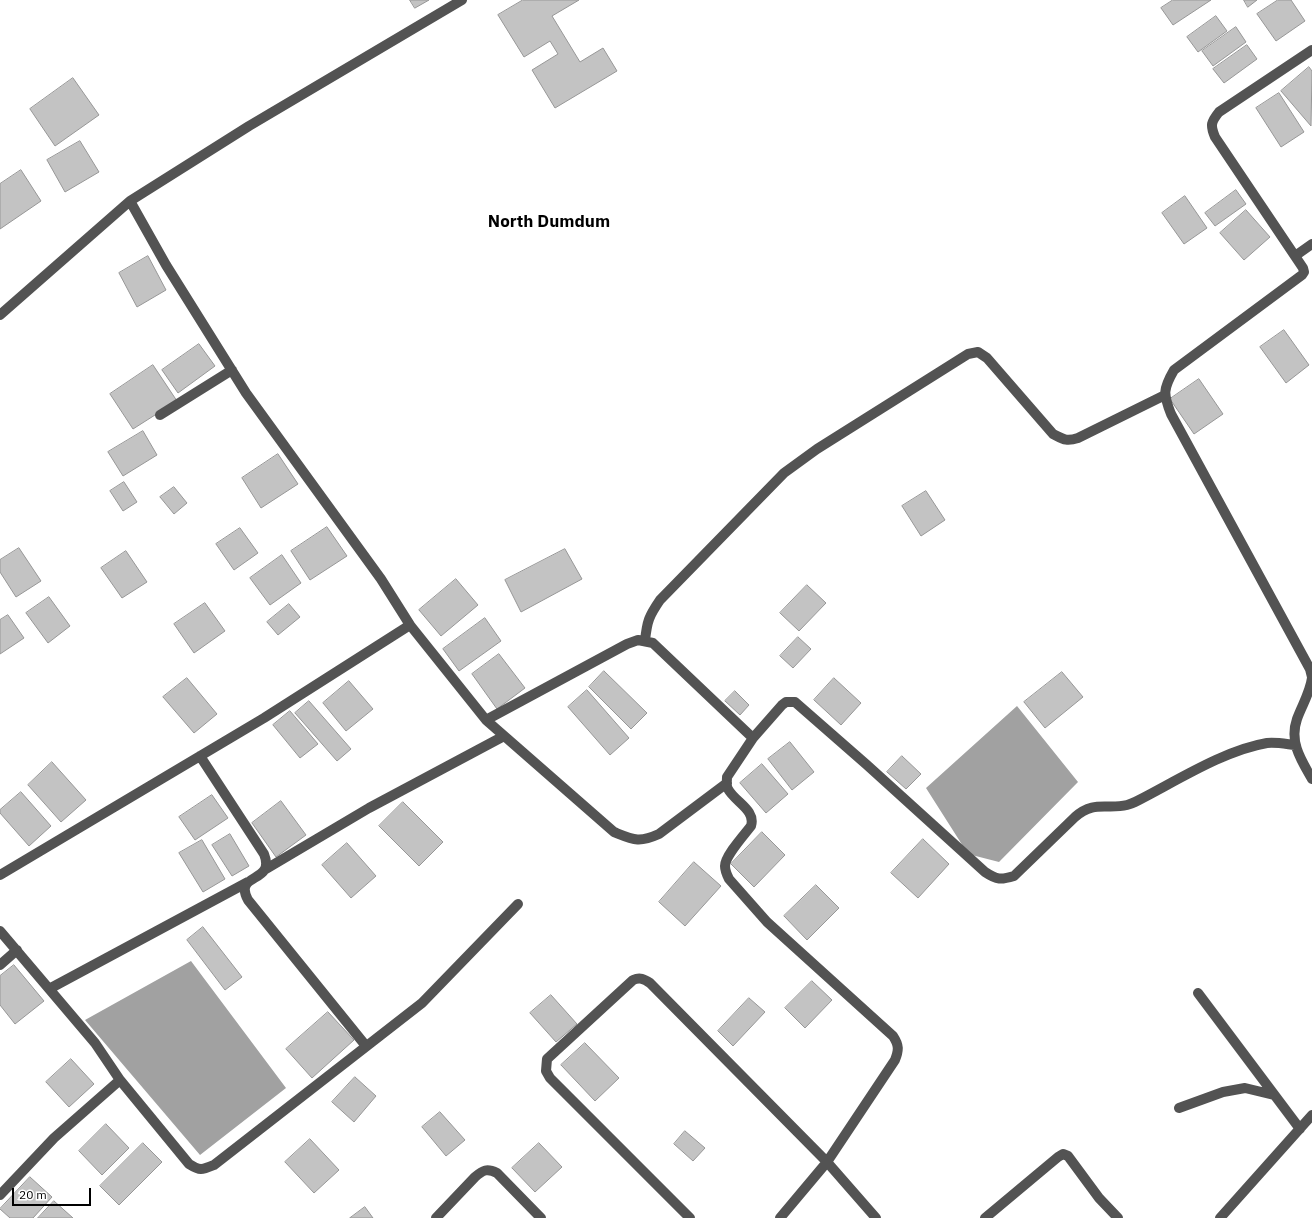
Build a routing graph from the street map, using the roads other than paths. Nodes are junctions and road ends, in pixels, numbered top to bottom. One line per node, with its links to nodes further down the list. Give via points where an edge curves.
1 (462, 0): 3 (street, via 249,126)
2 (1312, 50): 5 (street, via 1219,112 1212,121 1211,128)
3 (130, 202): 6 (street); 7 (street)
4 (1312, 244): 5 (street)
5 (1295, 256): 8 (street, via 1304,272 1300,278 1174,370 1167,383)
6 (0, 315)
7 (232, 370): 9 (street); 10 (street, via 250,399 381,579)
8 (1165, 395): 11 (street, via 1078,438 1063,440 1053,434 987,358 978,352 968,354 817,449 784,473 660,600 650,614); 12 (street, via 1171,414)
9 (160, 415)
10 (410, 625): 14 (street); 18 (street)
11 (645, 641): 14 (street, via 638,640 627,644); 16 (street, via 653,643)
12 (1309, 661): 13 (street)
13 (1312, 678): 17 (street, via 1297,720)
14 (486, 720): 15 (street)
15 (504, 736): 20 (street, via 614,832 633,840 647,839 659,834); 21 (street, via 369,808)
16 (753, 738): 17 (street, via 782,705 786,702 795,702 985,872 994,878 1002,879 1014,876 1081,812 1091,807 1127,805 1248,747 1269,743); 20 (street, via 727,777)
17 (1295, 745): 19 (street)
18 (200, 756): 21 (street, via 264,854); 22 (street)
19 (1312, 779)
20 (727, 783): 36 (street, via 728,789 750,813 753,820 725,864 729,879 767,922 898,1043 895,1060)
21 (266, 869): 23 (street)
22 (0, 875)
23 (248, 882): 28 (street); 30 (street, via 244,887 244,893 248,900)
24 (518, 904): 30 (street, via 422,1002)
25 (0, 931): 26 (street)
26 (17, 950): 27 (street); 28 (street)
27 (0, 965)
28 (49, 989): 31 (street, via 95,1043)
29 (1198, 992): 32 (street)
30 (366, 1046): 31 (street, via 214,1165 204,1169 189,1164)
31 (120, 1080): 37 (street, via 54,1138)
32 (1274, 1095): 33 (street, via 1245,1088 1223,1092); 35 (street)
33 (1179, 1108)
34 (1312, 1115): 35 (street)
35 (1300, 1129): 45 (street)
36 (827, 1162): 41 (street, via 650,983 644,979 633,980 547,1059 546,1071 550,1078); 42 (street); 43 (street)
37 (0, 1195)
38 (991, 1216): 44 (street, via 1063,1154 1068,1156 1099,1198)
39 (436, 1218): 40 (street, via 475,1177 482,1171 490,1170 497,1173)
40 (541, 1218)
41 (690, 1218)
42 (780, 1218)
43 (876, 1218)
44 (1118, 1218)
45 (1220, 1218)

